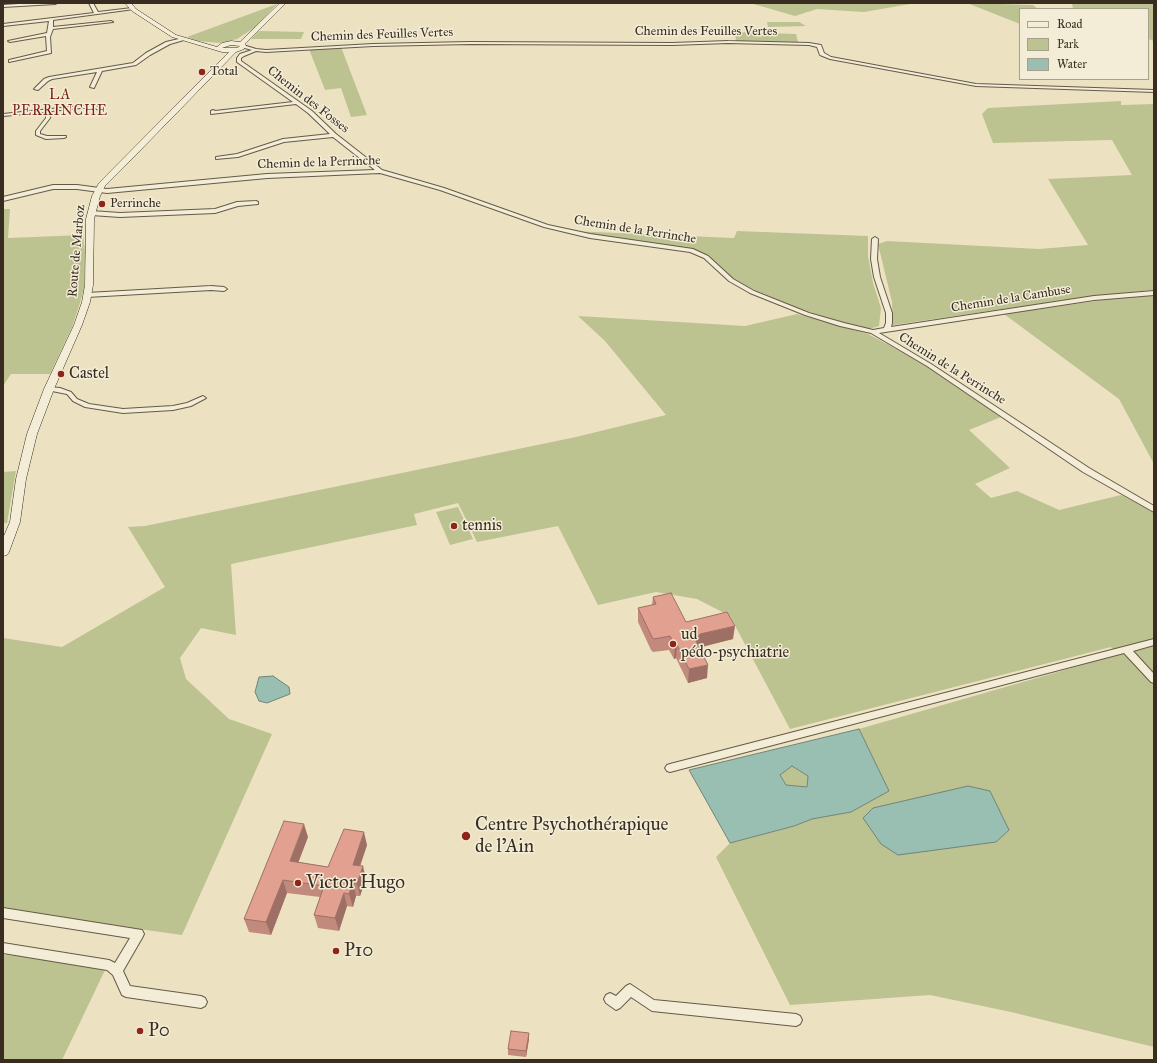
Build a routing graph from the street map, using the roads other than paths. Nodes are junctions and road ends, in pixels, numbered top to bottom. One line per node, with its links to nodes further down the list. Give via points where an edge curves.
1 (55, 3): 5 (street)
2 (91, 3): 8 (street)
3 (128, 3): 7 (main road)
4 (283, 3): 17 (main road, Route de Marboz)
5 (19, 4): 6 (street)
6 (3, 6)
7 (132, 9): 8 (street); 15 (main road, via 168,33)
8 (96, 13): 9 (street)
9 (51, 19): 11 (street); 12 (street)
10 (111, 22): 12 (street)
11 (3, 25)
12 (51, 28): 13 (street)
13 (48, 34): 14 (street); 20 (street, via 49,52)
14 (10, 40)
15 (185, 40): 16 (main road); 18 (main road); 22 (street, via 168,43 134,64)
16 (225, 44): 17 (main road); 18 (main road, via 220,46)
17 (240, 47): 18 (main road); 19 (street, Chemin des Feuilles Vertes); 21 (main road, Route de Marboz)
18 (221, 50): 21 (main road, via 225,55)
19 (255, 50): 25 (street, Chemin des Feuilles Vertes, via 486,43 809,44 817,45 822,54 830,58 976,85); 26 (street, Chemin des Fosses, via 242,55 239,61)
20 (11, 61)
21 (223, 62): 35 (main road, Route de Marboz)
22 (100, 70): 23 (street); 24 (street, via 48,79)
23 (92, 87)
24 (36, 89)
25 (1154, 91)
26 (296, 104): 29 (street); 31 (street, Chemin des Fosses, via 310,112)
27 (49, 110): 28 (street, via 86,107); 30 (street); 32 (street, via 48,118 38,131 38,135 46,138)
28 (101, 110)
29 (213, 111)
30 (3, 115)
31 (334, 135): 33 (street, via 283,141 238,155); 34 (street, Chemin des Fosses)
32 (64, 137)
33 (218, 158)
34 (380, 171): 35 (street, Chemin de la Perrinche, via 275,176); 44 (street, Chemin de la Perrinche, via 442,189 546,226 590,236 697,252 711,261 730,280 752,292 807,314)
35 (99, 190): 36 (street, Chemin de la Perrinche, via 52,187); 38 (main road, Route de Marboz)
36 (3, 199)
37 (256, 203): 38 (street, via 237,204 215,211 120,215)
38 (92, 213): 42 (main road, Route de Marboz)
39 (875, 239): 43 (street, via 874,259 877,277 889,313 890,323)
40 (224, 289): 42 (street)
41 (1154, 293): 43 (street, Chemin de la Cambuse, via 1094,298)
42 (87, 295): 45 (main road, Route de Marboz, via 78,326)
43 (887, 330): 44 (street, Chemin de la Cambuse)
44 (873, 332): 47 (street, Chemin de la Perrinche, via 935,369 1086,470)
45 (49, 389): 46 (street, via 69,393 75,400 87,406 123,411 173,408 189,405); 48 (main road, Route de Marboz, via 32,434 21,478 16,522)
46 (203, 398)
47 (1154, 509)
48 (3, 552)
49 (1154, 642): 50 (street)
50 (1126, 649): 51 (street); 52 (street)
51 (1154, 680)
52 (670, 768)
53 (3, 913): 55 (street, via 138,934)
54 (3, 948): 55 (street, via 109,965)
55 (117, 971): 57 (street, via 126,991)
56 (610, 999): 58 (street, via 616,1004 630,990 652,1004)
57 (201, 1002)
58 (796, 1020)

